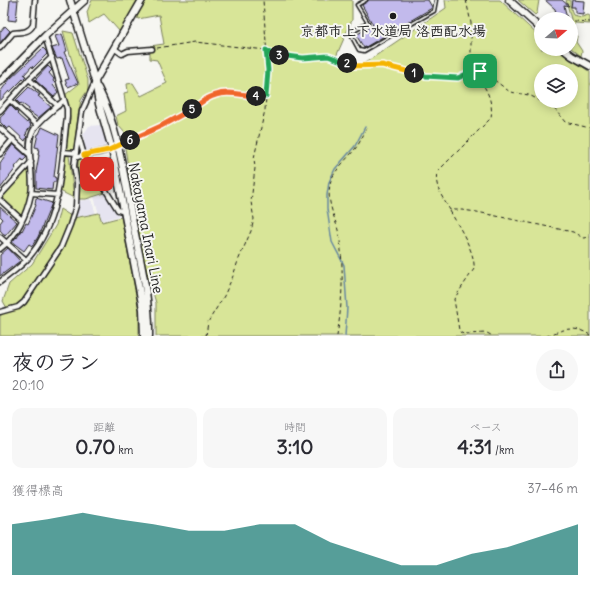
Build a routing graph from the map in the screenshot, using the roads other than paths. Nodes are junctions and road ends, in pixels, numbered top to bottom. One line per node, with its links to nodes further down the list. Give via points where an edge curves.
1 (35, 0): 11 (street, via 31,28 25,32 13,33)
2 (70, 0): 8 (main road, Nakayama Inari Line)
3 (85, 0): 8 (main road)
4 (142, 0): 12 (main road)
5 (366, 0): 6 (lane, via 357,5 368,23 354,31 352,37 359,50 364,51 434,11)
6 (436, 0)
7 (509, 0): 9 (main road)
8 (73, 11): 10 (main road); 19 (main road, Nakayama Inari Line)
9 (534, 23)
10 (45, 36): 15 (street); 18 (main road)
11 (0, 48)
12 (115, 49): 13 (street, via 122,54); 19 (main road)
13 (152, 49)
14 (572, 56): 16 (main road)
15 (52, 57): 17 (street); 21 (street)
16 (590, 66)
17 (28, 79): 20 (street); 22 (street)
18 (0, 82)
19 (95, 82): 26 (street, via 82,111); 28 (main road, Nakayama Inari Line, via 105,101)
20 (10, 100): 23 (street); 24 (street)
21 (64, 100): 22 (street); 29 (street, via 67,117)
22 (58, 106): 24 (street)
23 (0, 111)
24 (37, 125): 31 (street, via 32,132)
25 (0, 128): 27 (street)
26 (78, 136): 32 (street); 33 (street)
27 (12, 139): 30 (street); 31 (street)
28 (114, 148): 32 (street); 39 (main road, Nakayama Inari Line); 48 (main road, Nakayama Inari Line, via 148,302)
29 (63, 152): 33 (street); 36 (street)
30 (0, 154)
31 (30, 155): 34 (street)
32 (84, 155): 33 (street); 39 (street, via 118,210)
33 (76, 156): 46 (street, via 76,206 61,247 24,302 18,307)
34 (31, 162): 35 (street); 37 (street)
35 (31, 193): 36 (street); 40 (street)
36 (58, 195): 44 (street, via 45,234)
37 (0, 196)
38 (0, 200): 40 (street)
39 (125, 212): 47 (main road, Nakayama Inari Line, via 143,309)
40 (22, 220): 42 (street)
41 (0, 237): 42 (street)
42 (7, 243): 43 (street); 44 (street)
43 (0, 249)
44 (26, 260): 45 (street)
45 (0, 282)
46 (0, 312)
47 (144, 336)
48 (150, 336)

